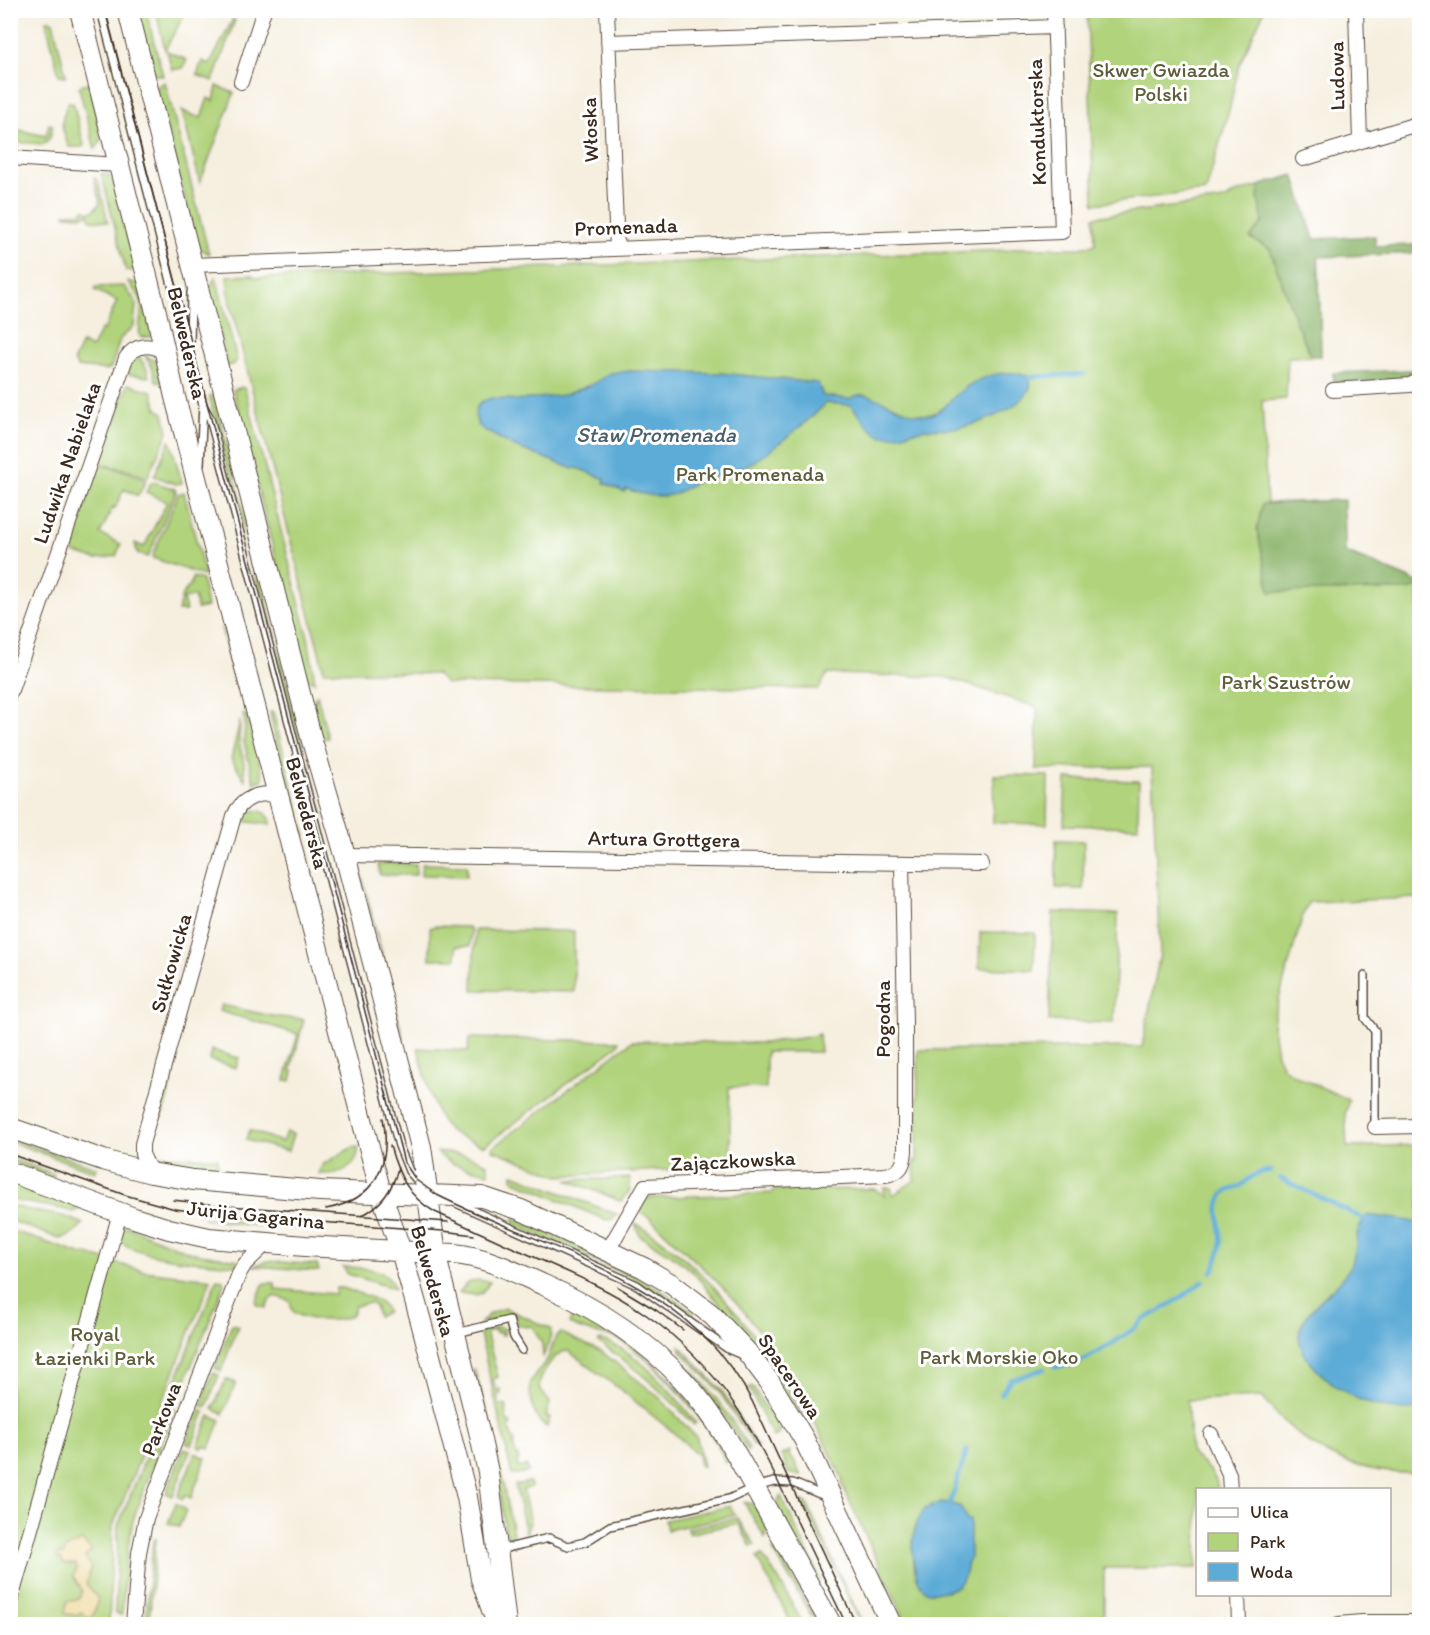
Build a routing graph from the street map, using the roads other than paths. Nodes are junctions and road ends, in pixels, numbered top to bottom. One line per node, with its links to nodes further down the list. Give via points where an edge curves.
1 (80, 10): 15 (main road, Belwederska)
2 (101, 10): 20 (lane)
3 (128, 10): 18 (main road, Belwederska)
4 (264, 10): 10 (street)
5 (607, 10): 9 (street, Włoska)
6 (1054, 10): 8 (street, Konduktorska)
7 (1356, 10): 12 (street, Ludowa)
8 (1055, 27): 9 (street); 16 (street, Konduktorska)
9 (608, 42): 17 (street, Włoska)
10 (241, 82)
11 (1419, 123): 12 (street)
12 (1360, 141): 14 (street)
13 (10, 158): 15 (street)
14 (1303, 159)
15 (119, 165): 19 (main road, Belwederska)
16 (1062, 232): 17 (street, Promenada)
17 (617, 249): 18 (street, Promenada)
18 (192, 265): 20 (lane); 27 (main road, Belwederska, via 310,732)
19 (165, 353): 24 (main road, Belwederska); 25 (street, Ludwika Nabielaka, via 139,346 128,355)
20 (190, 355): 23 (lane)
21 (1419, 380): 22 (street, via 1410,385)
22 (1333, 390)
23 (203, 405): 24 (lane); 38 (lane, via 210,418 399,1146 409,1171)
24 (199, 490): 26 (main road, Belwederska)
25 (10, 693)
26 (278, 796): 35 (street, Sułkowicka, via 253,797 234,816 142,1144); 37 (main road, Belwederska)
27 (345, 855): 28 (street, Artura Grottgera); 38 (main road, Belwederska)
28 (902, 863): 29 (street, Artura Grottgera); 36 (street, Pogodna, via 905,1159)
29 (982, 864)
30 (1365, 976): 32 (lane, via 1365,1018 1374,1030)
31 (1419, 1126): 32 (street)
32 (1375, 1127)
33 (10, 1128): 35 (main road, Jurija Gagarina)
34 (10, 1172): 39 (main road, Jurija Gagarina)
35 (151, 1173): 37 (main road, Jurija Gagarina, via 232,1185)
36 (897, 1173): 41 (street, Zajączkowska, via 645,1186)
37 (381, 1193): 38 (main road, Jurija Gagarina); 42 (main road, Belwederska)
38 (431, 1193): 41 (main road, Spacerowa, via 493,1200); 43 (main road, Belwederska); 46 (lane, via 626,1280 728,1349)
39 (120, 1213): 40 (main road, Jurija Gagarina, via 189,1234); 53 (street)
40 (266, 1244): 42 (main road, Jurija Gagarina); 55 (street, Parkowa, via 239,1274 151,1503 140,1546)
41 (608, 1250): 46 (main road, Spacerowa, via 686,1294)
42 (401, 1251): 43 (main road, Jurija Gagarina); 56 (main road, Belwederska, via 467,1497 481,1580)
43 (435, 1253): 44 (main road, Belwederska); 48 (main road, via 487,1260 574,1299 629,1332 664,1361 701,1401)
44 (454, 1334): 45 (lane, via 508,1320); 51 (main road, Belwederska, via 484,1450)
45 (522, 1350)
46 (754, 1359): 50 (main road, Spacerowa, via 788,1409)
47 (1211, 1434): 49 (street, via 1229,1474)
48 (755, 1487): 50 (lane, via 787,1482); 51 (lane, via 729,1499 610,1526 585,1542 568,1546 549,1538); 58 (main road)
49 (1230, 1488)
50 (832, 1500): 59 (main road, Spacerowa)
51 (498, 1551): 57 (main road, Belwederska)
52 (1238, 1596): 60 (street)
53 (10, 1603)
54 (1419, 1622): 61 (street)
55 (133, 1624)
56 (497, 1624)
57 (506, 1624)
58 (831, 1624)
59 (891, 1624)
60 (1239, 1624)
61 (1339, 1624)

